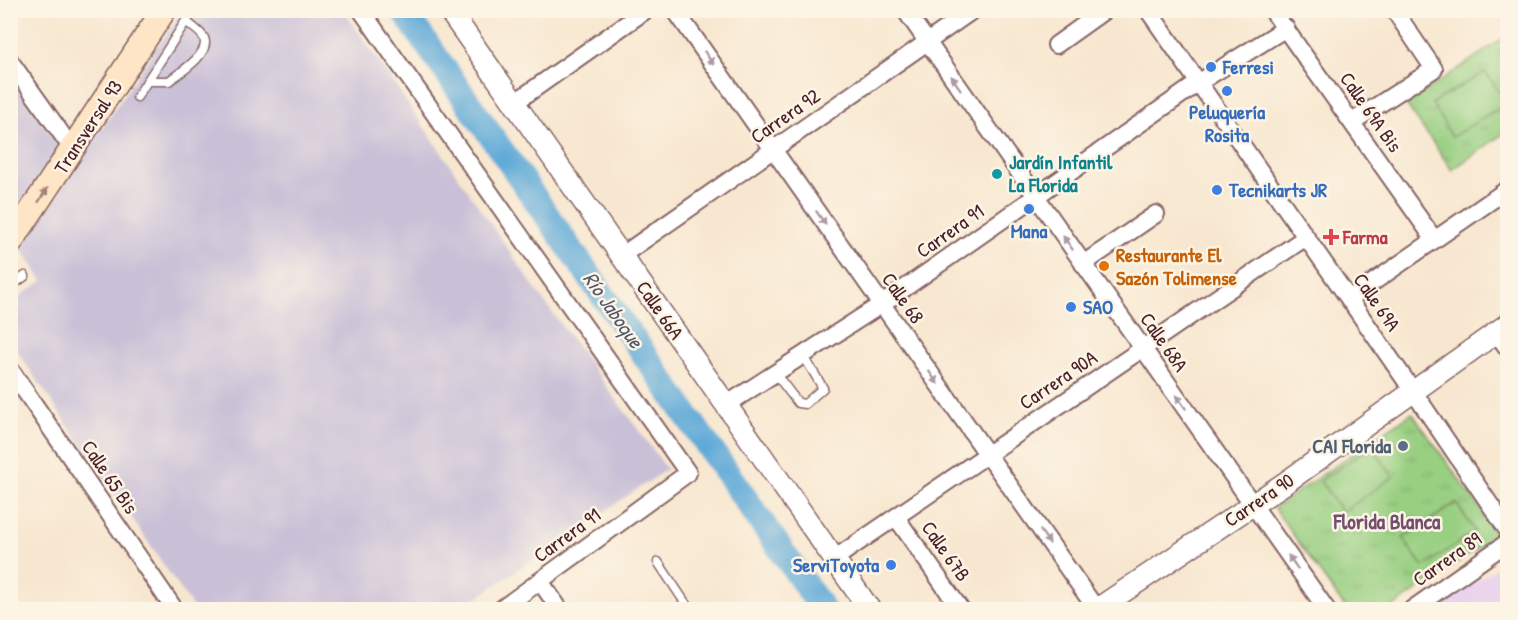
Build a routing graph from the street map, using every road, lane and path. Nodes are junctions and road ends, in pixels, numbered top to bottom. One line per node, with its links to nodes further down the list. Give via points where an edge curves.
1 (164, 10): 23 (main road, Transversal 93)
2 (193, 10): 13 (lane)
3 (361, 10): 51 (street, Carrera 91, via 688,473)
4 (449, 10): 21 (street, Calle 66A)
5 (646, 10): 21 (street)
6 (675, 10): 24 (street, Calle 68, one-way to 24)
7 (905, 10): 15 (street, Calle 68A)
8 (973, 10): 15 (street, Carrera 92)
9 (1105, 10): 16 (street)
10 (1148, 10): 19 (street, Calle 69A)
11 (1272, 10): 14 (street, Calle 69A Bis)
12 (1394, 10): 22 (street, via 1434,69)
13 (186, 21): 18 (lane); 18 (lane, via 203,37 202,53 169,81)
14 (1286, 28): 19 (street, Carrera 91); 22 (street, Calle 69A Bis)
15 (927, 42): 24 (street, Carrera 92); 26 (street, Calle 68A, one-way to 15)
16 (1056, 45)
17 (10, 61): 23 (street)
18 (147, 81): 20 (lane)
19 (1198, 83): 26 (street, Carrera 91); 28 (street, Calle 69A)
20 (136, 97)
21 (514, 102): 31 (street, Calle 66A)
22 (1352, 122): 29 (street, Calle 69A Bis)
23 (73, 150): 30 (main road, Transversal 93, one-way to 23)
24 (773, 150): 31 (street, Carrera 92); 36 (street, Calle 68, one-way to 36)
25 (1508, 189): 29 (street)
26 (1036, 197): 32 (street, Calle 68A, one-way to 26); 36 (street, Carrera 91)
27 (1156, 214): 32 (street)
28 (1306, 237): 35 (street, Calle 69A); 38 (street, Carrera 90A)
29 (1434, 239): 35 (street)
30 (10, 243)
31 (621, 256): 43 (street, Calle 66A)
32 (1083, 264): 38 (street, Calle 68A)
33 (25, 276): 34 (lane)
34 (10, 287)
35 (1349, 299): 42 (street, Calle 69A)
36 (882, 304): 39 (street, Carrera 91); 44 (street, Calle 68, one-way to 44)
37 (1504, 335): 42 (street, Carrera 90)
38 (1143, 348): 44 (street, Carrera 90A); 45 (street, Calle 68A, one-way to 38)
39 (803, 355): 41 (street, Carrera 91); 41 (lane, via 823,388 805,404 798,403)
40 (10, 369): 52 (street, Calle 65 Bis)
41 (775, 373): 43 (street, Carrera 91)
42 (1413, 391): 45 (street, Carrera 90); 47 (street, Calle 69A)
43 (726, 405): 49 (street, Calle 66A)
44 (987, 454): 46 (street, Carrera 90A); 58 (street, Calle 68, one-way to 58)
45 (1252, 504): 58 (street, Carrera 90); 59 (street, Calle 68A, one-way to 45)
46 (896, 517): 49 (street, Carrera 90A); 57 (street, Calle 67B)
47 (1508, 531)
48 (1508, 542): 60 (street, Carrera 89)
49 (834, 559): 56 (street, Calle 66A)
50 (658, 562): 55 (lane)
51 (540, 581): 53 (street, Carrera 91); 54 (street)
52 (175, 609)
53 (500, 609)
54 (560, 609)
55 (690, 609)
56 (870, 609)
57 (961, 609)
58 (1096, 609)
59 (1327, 609)
60 (1411, 609)

